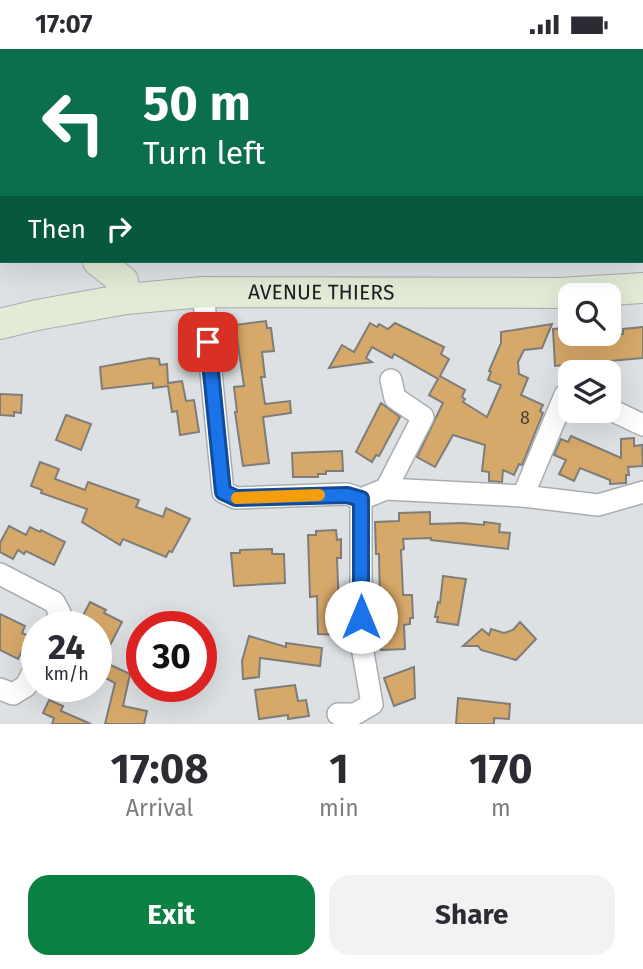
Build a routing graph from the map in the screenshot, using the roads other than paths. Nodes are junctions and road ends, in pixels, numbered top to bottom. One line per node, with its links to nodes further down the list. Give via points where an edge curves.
1 (100, 263): 4 (main road, via 123,281)
2 (643, 288): 3 (main road, AVENUE THIERS, via 559,293)
3 (203, 292): 4 (main road, AVENUE THIERS); 13 (street, via 223,492 236,498 347,495)
4 (126, 299): 5 (main road, AVENUE THIERS)
5 (0, 324)
6 (391, 380): 10 (street, via 395,398 423,417)
7 (558, 412): 12 (street)
8 (621, 415): 9 (street)
9 (643, 425)
10 (386, 489): 12 (street); 13 (street)
11 (643, 492): 12 (street, via 598,505)
12 (523, 496)
13 (361, 499): 18 (street, via 361,641 372,704 355,714)
14 (0, 574): 15 (street, via 54,601)
15 (59, 611)
16 (0, 689): 17 (street, via 13,694)
17 (21, 690)
18 (338, 713)

